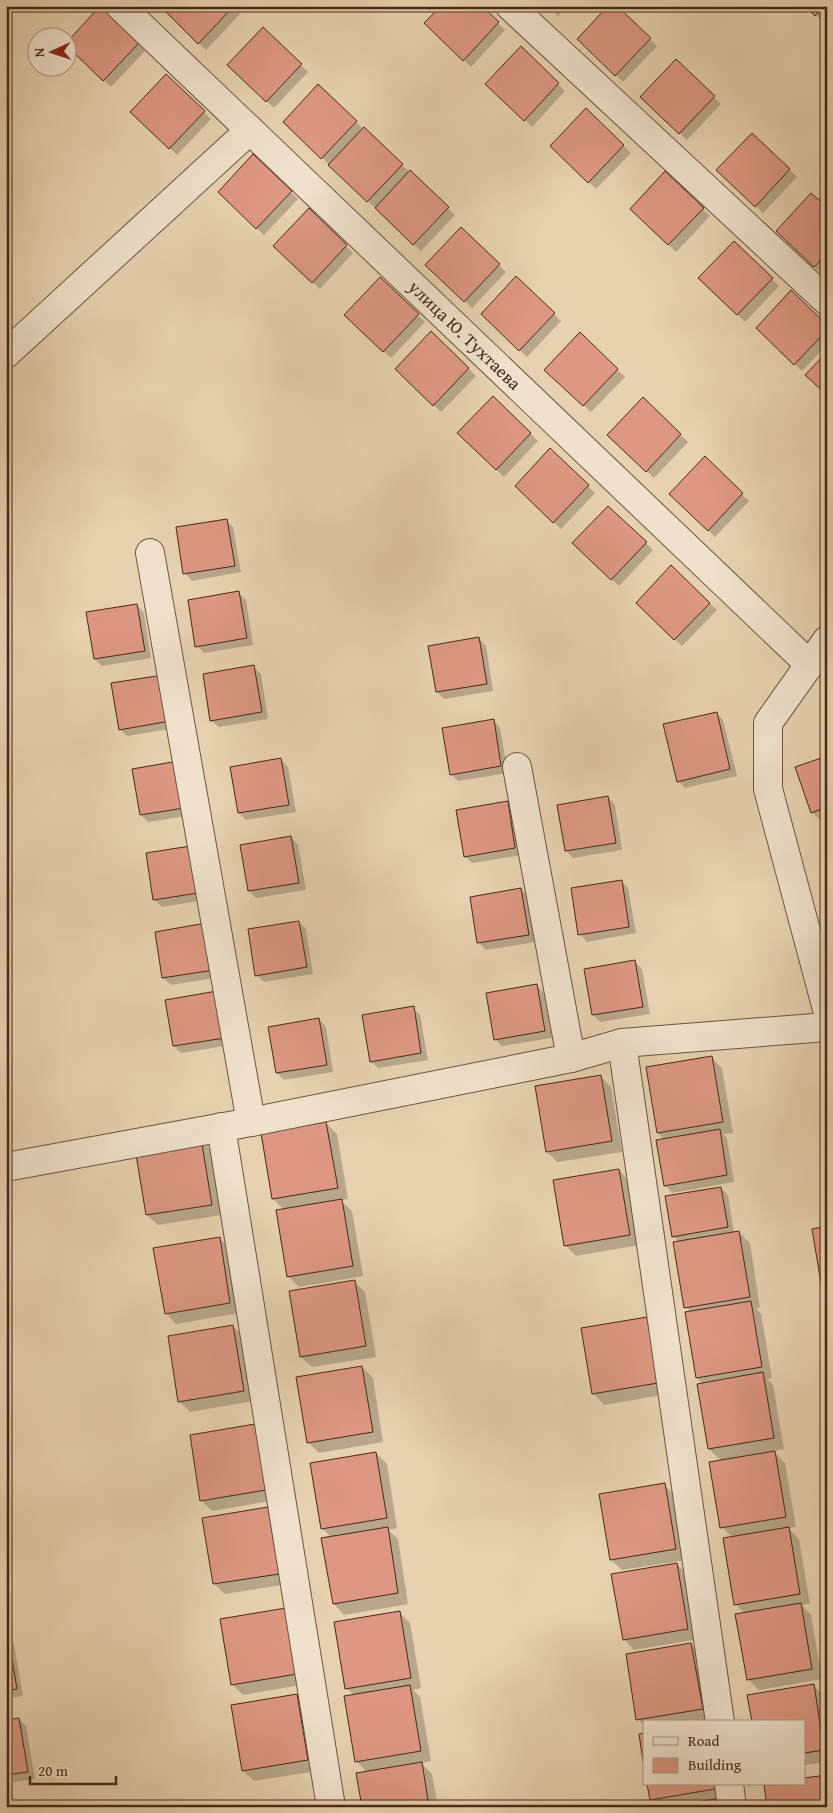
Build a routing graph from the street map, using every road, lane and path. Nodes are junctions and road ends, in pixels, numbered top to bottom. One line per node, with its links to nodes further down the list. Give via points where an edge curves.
1 (120, 6): 3 (street, улица Ю. Тухтаева)
2 (510, 6): 4 (street)
3 (250, 130): 5 (street); 8 (street, улица Ю. Тухтаева)
4 (827, 301)
5 (6, 354)
6 (150, 553): 14 (street)
7 (827, 640): 8 (street)
8 (810, 665): 10 (street, via 768,723 768,789)
9 (517, 767): 13 (street)
10 (827, 1009)
11 (827, 1027): 12 (street)
12 (622, 1043): 13 (street); 17 (street)
13 (571, 1058): 14 (street)
14 (250, 1122): 15 (street)
15 (221, 1127): 16 (street); 19 (street)
16 (6, 1167)
17 (720, 1720)
18 (729, 1786): 20 (street)
19 (331, 1807)
20 (732, 1807)

